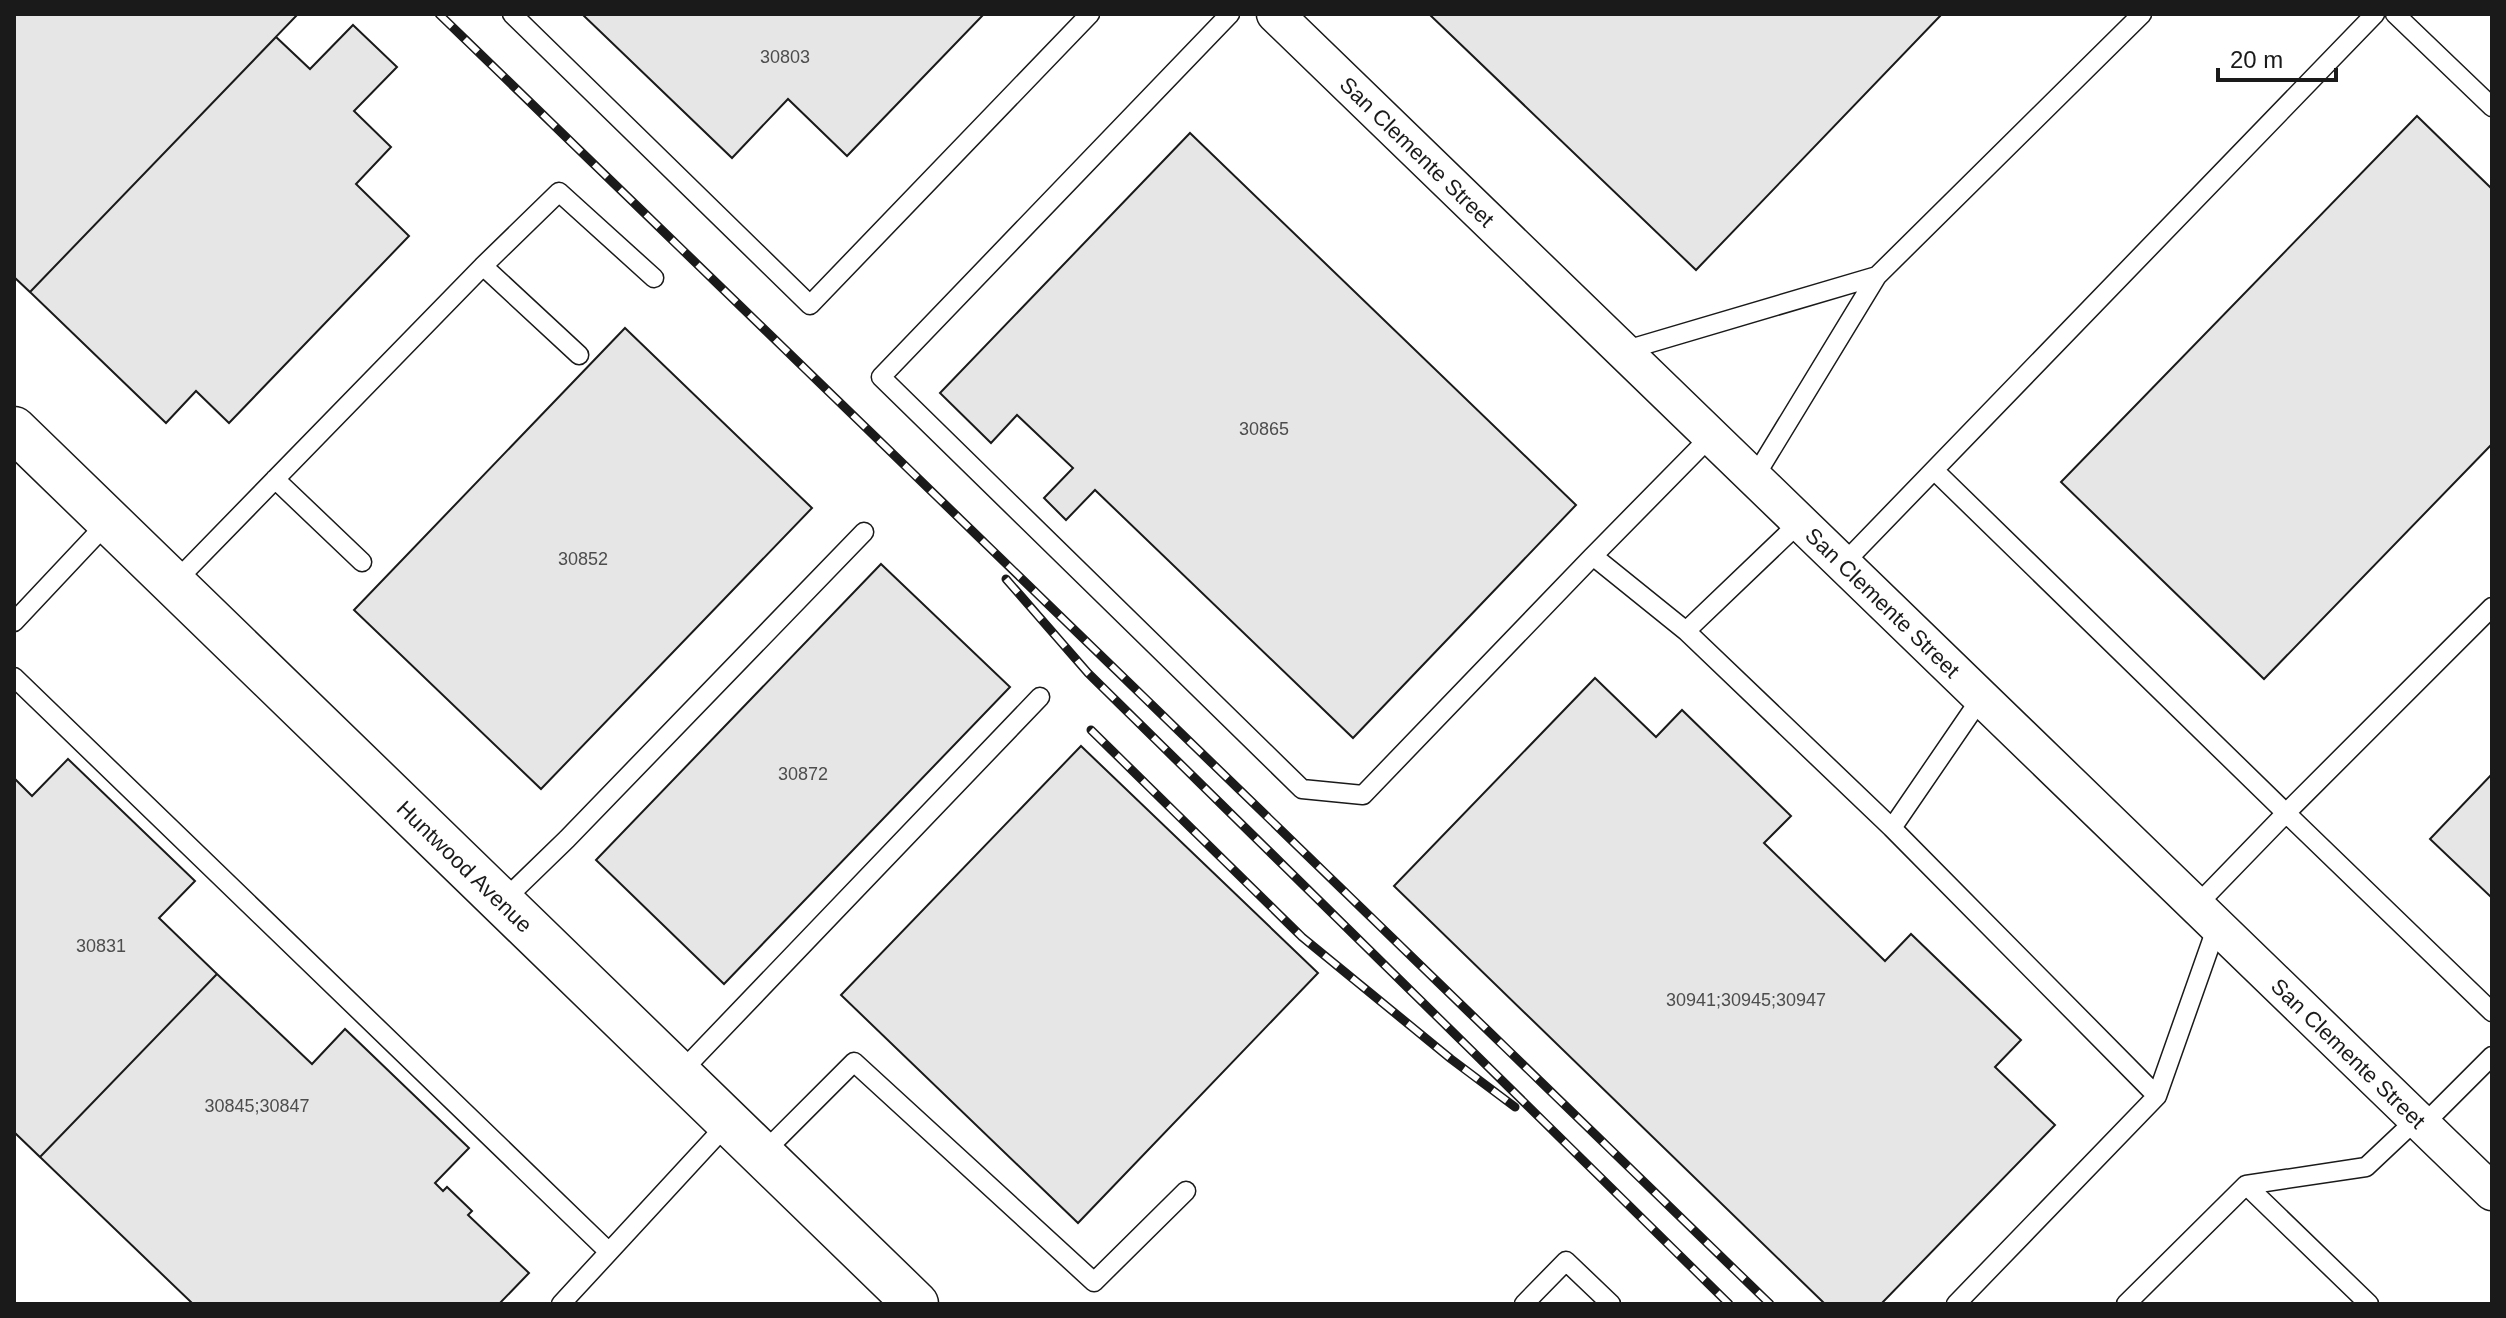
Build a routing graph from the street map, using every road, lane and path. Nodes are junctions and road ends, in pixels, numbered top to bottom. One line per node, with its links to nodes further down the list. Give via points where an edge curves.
1 (512, 14): 2 (lane, via 810,305)
2 (1090, 14)
3 (1230, 14): 22 (lane, via 881,377 1302,789 1363,795)
4 (1275, 14): 12 (street, San Clemente Street)
5 (2142, 14): 10 (lane)
6 (2375, 14): 16 (lane)
7 (2395, 14): 8 (lane)
8 (2492, 107)
9 (483, 266): 11 (lane, via 559,192); 13 (lane); 18 (lane)
10 (1877, 276): 12 (lane); 17 (lane)
11 (654, 278)
12 (1623, 351): 15 (street, San Clemente Street)
13 (579, 355)
14 (14, 429): 19 (street, Huntwood Avenue)
15 (1711, 436): 17 (street, San Clemente Street); 22 (lane)
16 (1934, 470): 24 (lane); 32 (lane)
17 (1754, 478): 20 (street, San Clemente Street)
18 (275, 479): 23 (lane); 25 (lane)
19 (109, 521): 25 (street, Huntwood Avenue); 27 (lane)
20 (1800, 522): 24 (street, San Clemente Street); 28 (lane)
21 (864, 532): 34 (lane)
22 (1593, 556): 28 (lane)
23 (362, 562)
24 (1843, 564): 31 (street, San Clemente Street)
25 (173, 584): 34 (street, Huntwood Avenue)
26 (2492, 607): 32 (lane)
27 (14, 622)
28 (1686, 631): 33 (lane)
29 (14, 677): 46 (lane)
30 (1040, 697): 38 (lane)
31 (1981, 698): 33 (lane); 35 (street, San Clemente Street)
32 (2286, 813): 35 (lane); 36 (lane)
33 (1892, 828): 39 (lane)
34 (502, 902): 38 (street, Huntwood Avenue)
35 (2206, 916): 39 (lane); 41 (street, San Clemente Street)
36 (2492, 1012)
37 (2492, 1056): 41 (lane)
38 (679, 1074): 40 (street, Huntwood Avenue)
39 (2157, 1096): 51 (lane)
40 (729, 1122): 42 (street, Huntwood Avenue); 46 (lane)
41 (2420, 1122): 43 (lane, via 2366,1167); 45 (street, San Clemente Street)
42 (762, 1154): 44 (lane, via 854,1062 1094,1282); 47 (street, Huntwood Avenue)
43 (2246, 1185): 52 (lane); 53 (lane)
44 (1186, 1191)
45 (2492, 1192)
46 (609, 1252): 48 (lane)
47 (909, 1302)
48 (561, 1304)
49 (1524, 1304): 50 (lane, via 1566,1261)
50 (1611, 1304)
51 (1956, 1304)
52 (2126, 1304)
53 (2369, 1304)

